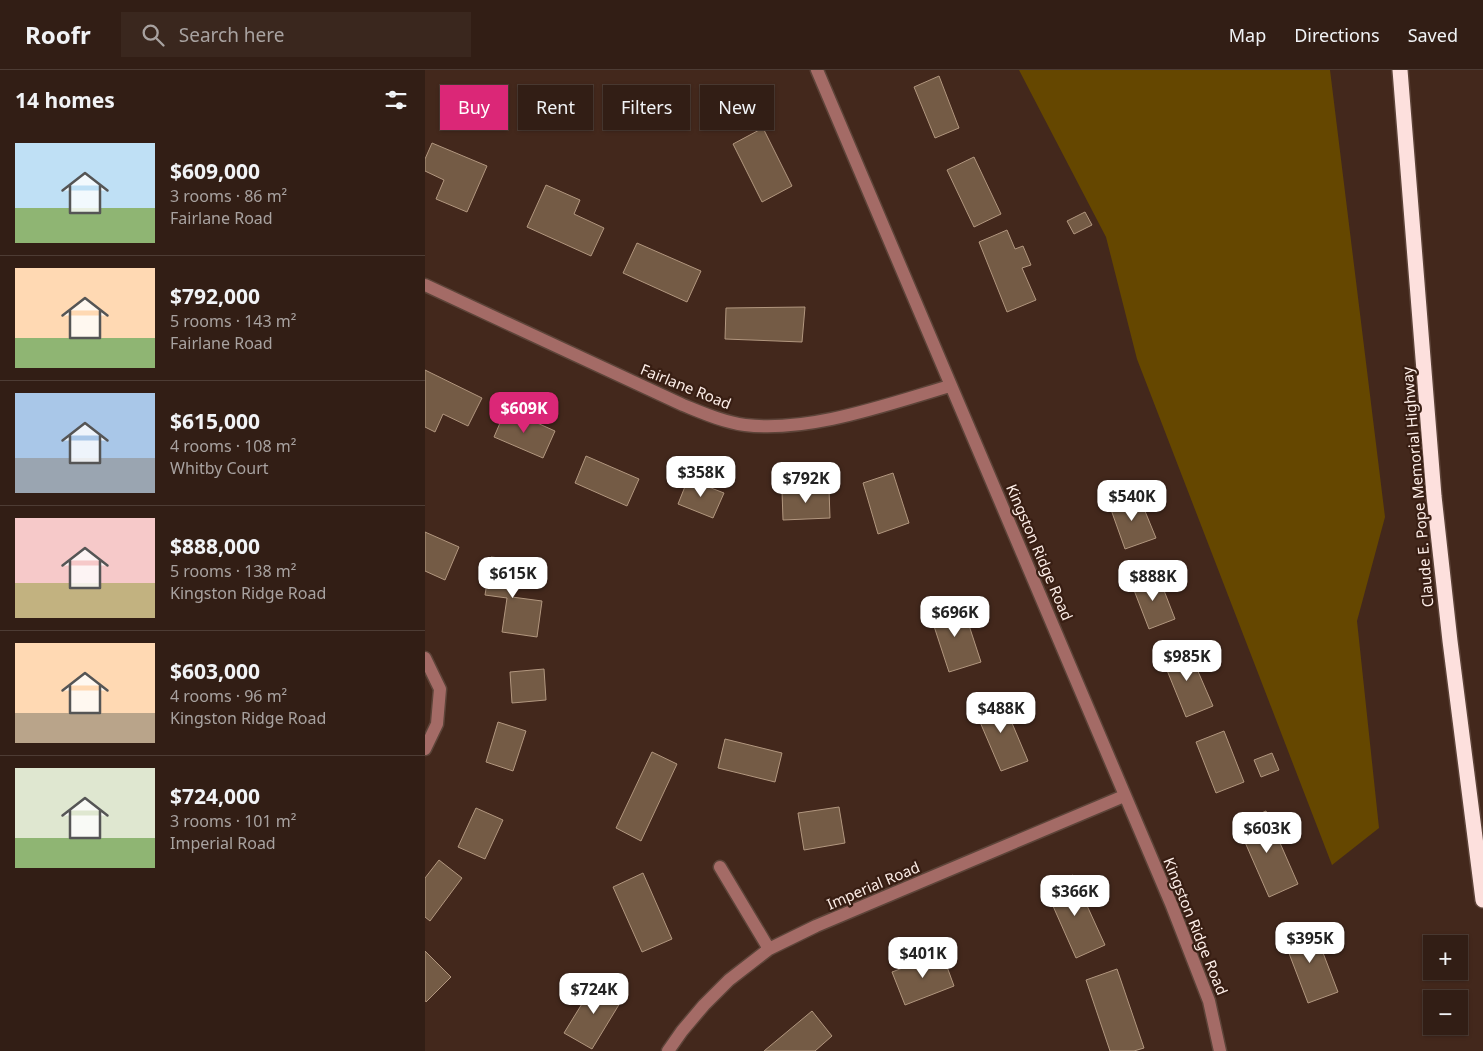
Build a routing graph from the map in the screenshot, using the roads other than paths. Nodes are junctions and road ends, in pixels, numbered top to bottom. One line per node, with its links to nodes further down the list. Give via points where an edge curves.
1 (817, 70): 4 (street, Kingston Ridge Road)
2 (1400, 70): 9 (highway, Claude E. Pope Memorial Highway, via 1434,496)
3 (425, 285): 4 (street, Fairlane Road, via 683,405 744,425 783,427 813,422 858,413)
4 (950, 386): 7 (street, Kingston Ridge Road)
5 (425, 658): 6 (street, via 440,689 437,724)
6 (425, 749)
7 (1124, 796): 10 (street, Imperial Road, via 816,926); 12 (street, Kingston Ridge Road, via 1197,969 1209,1001)
8 (720, 867): 10 (street)
9 (1483, 900)
10 (769, 949): 11 (street, Imperial Road, via 710,999)
11 (668, 1051)
12 (1220, 1051)

